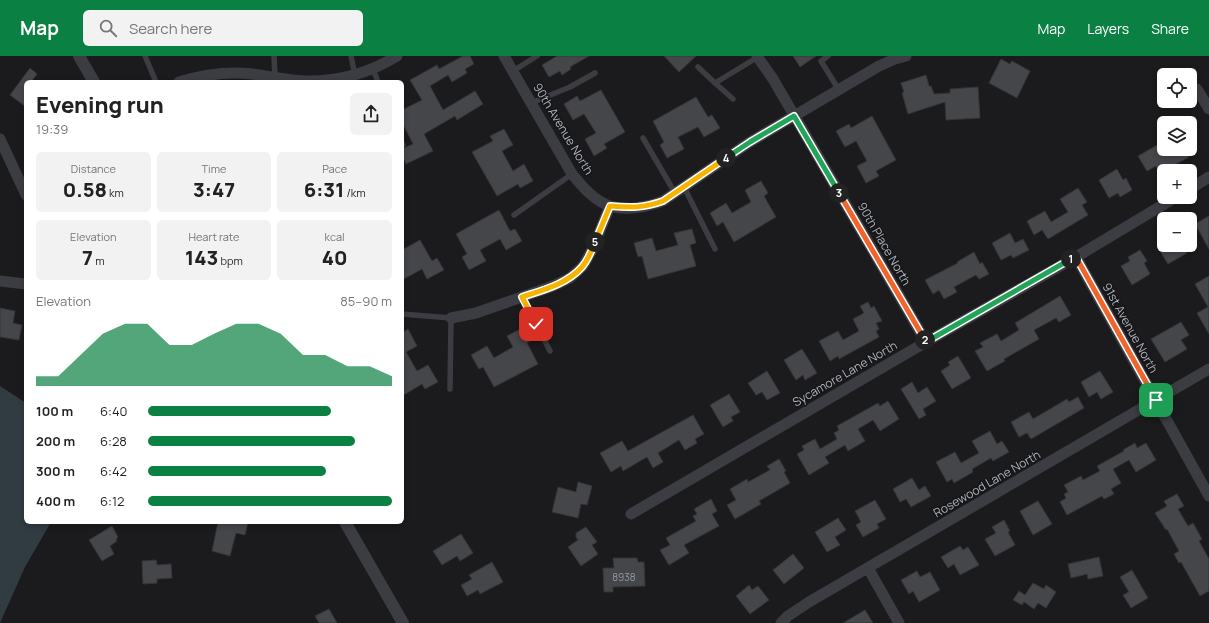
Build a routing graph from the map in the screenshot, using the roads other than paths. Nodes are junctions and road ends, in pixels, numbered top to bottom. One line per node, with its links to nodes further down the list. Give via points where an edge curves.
1 (79, 56): 17 (street)
2 (144, 56): 18 (lane)
3 (274, 56): 16 (lane)
4 (351, 56): 15 (lane)
5 (397, 56): 12 (street)
6 (504, 56): 13 (street, 90th Avenue North)
7 (537, 56): 13 (lane)
8 (828, 56): 24 (lane, via 821,62)
9 (906, 56): 24 (street, via 880,66)
10 (758, 57): 23 (lane); 29 (street, 90th Place North)
11 (698, 67): 23 (lane)
12 (373, 69): 15 (street); 22 (lane)
13 (513, 71): 27 (street, 90th Avenue North)
14 (595, 73): 27 (lane)
15 (355, 75): 21 (street)
16 (271, 79): 19 (street, via 229,73); 20 (street)
17 (93, 80)
18 (155, 80)
19 (188, 80)
20 (288, 80)
21 (327, 80)
22 (377, 80)
23 (715, 83): 26 (lane)
24 (839, 90): 29 (street)
25 (1197, 90): 28 (street)
26 (733, 99)
27 (532, 103): 32 (street, 90th Avenue North)
28 (1209, 109)
29 (794, 116): 35 (street, via 750,142); 47 (street, 90th Place North)
30 (643, 138): 35 (lane)
31 (0, 139): 36 (street)
32 (572, 174): 38 (street, 90th Avenue North, via 595,198); 39 (lane)
33 (1209, 178): 34 (street)
34 (1197, 185)
35 (680, 190): 38 (street, via 652,206); 40 (lane)
36 (24, 192)
37 (1164, 204): 41 (street, Sycamore Lane North)
38 (610, 206): 44 (street, via 583,266 570,278)
39 (514, 215)
40 (715, 249)
41 (1076, 257): 47 (street, Sycamore Lane North); 51 (street, 91st Avenue North)
42 (0, 281): 43 (street)
43 (24, 284)
44 (522, 297): 46 (street, via 476,313); 48 (lane)
45 (404, 314): 46 (lane)
46 (452, 318): 50 (lane)
47 (926, 342): 53 (street, Sycamore Lane North)
48 (550, 351)
49 (1209, 370): 51 (street, Rosewood Lane North)
50 (450, 389)
51 (1156, 400): 52 (street, 91st Avenue North); 55 (street, Rosewood Lane North)
52 (1209, 496)
53 (631, 514)
54 (346, 524): 56 (street)
55 (868, 568): 57 (street, Rosewood Lane North, via 809,602); 58 (street)
56 (403, 623)
57 (781, 623)
58 (899, 623)

